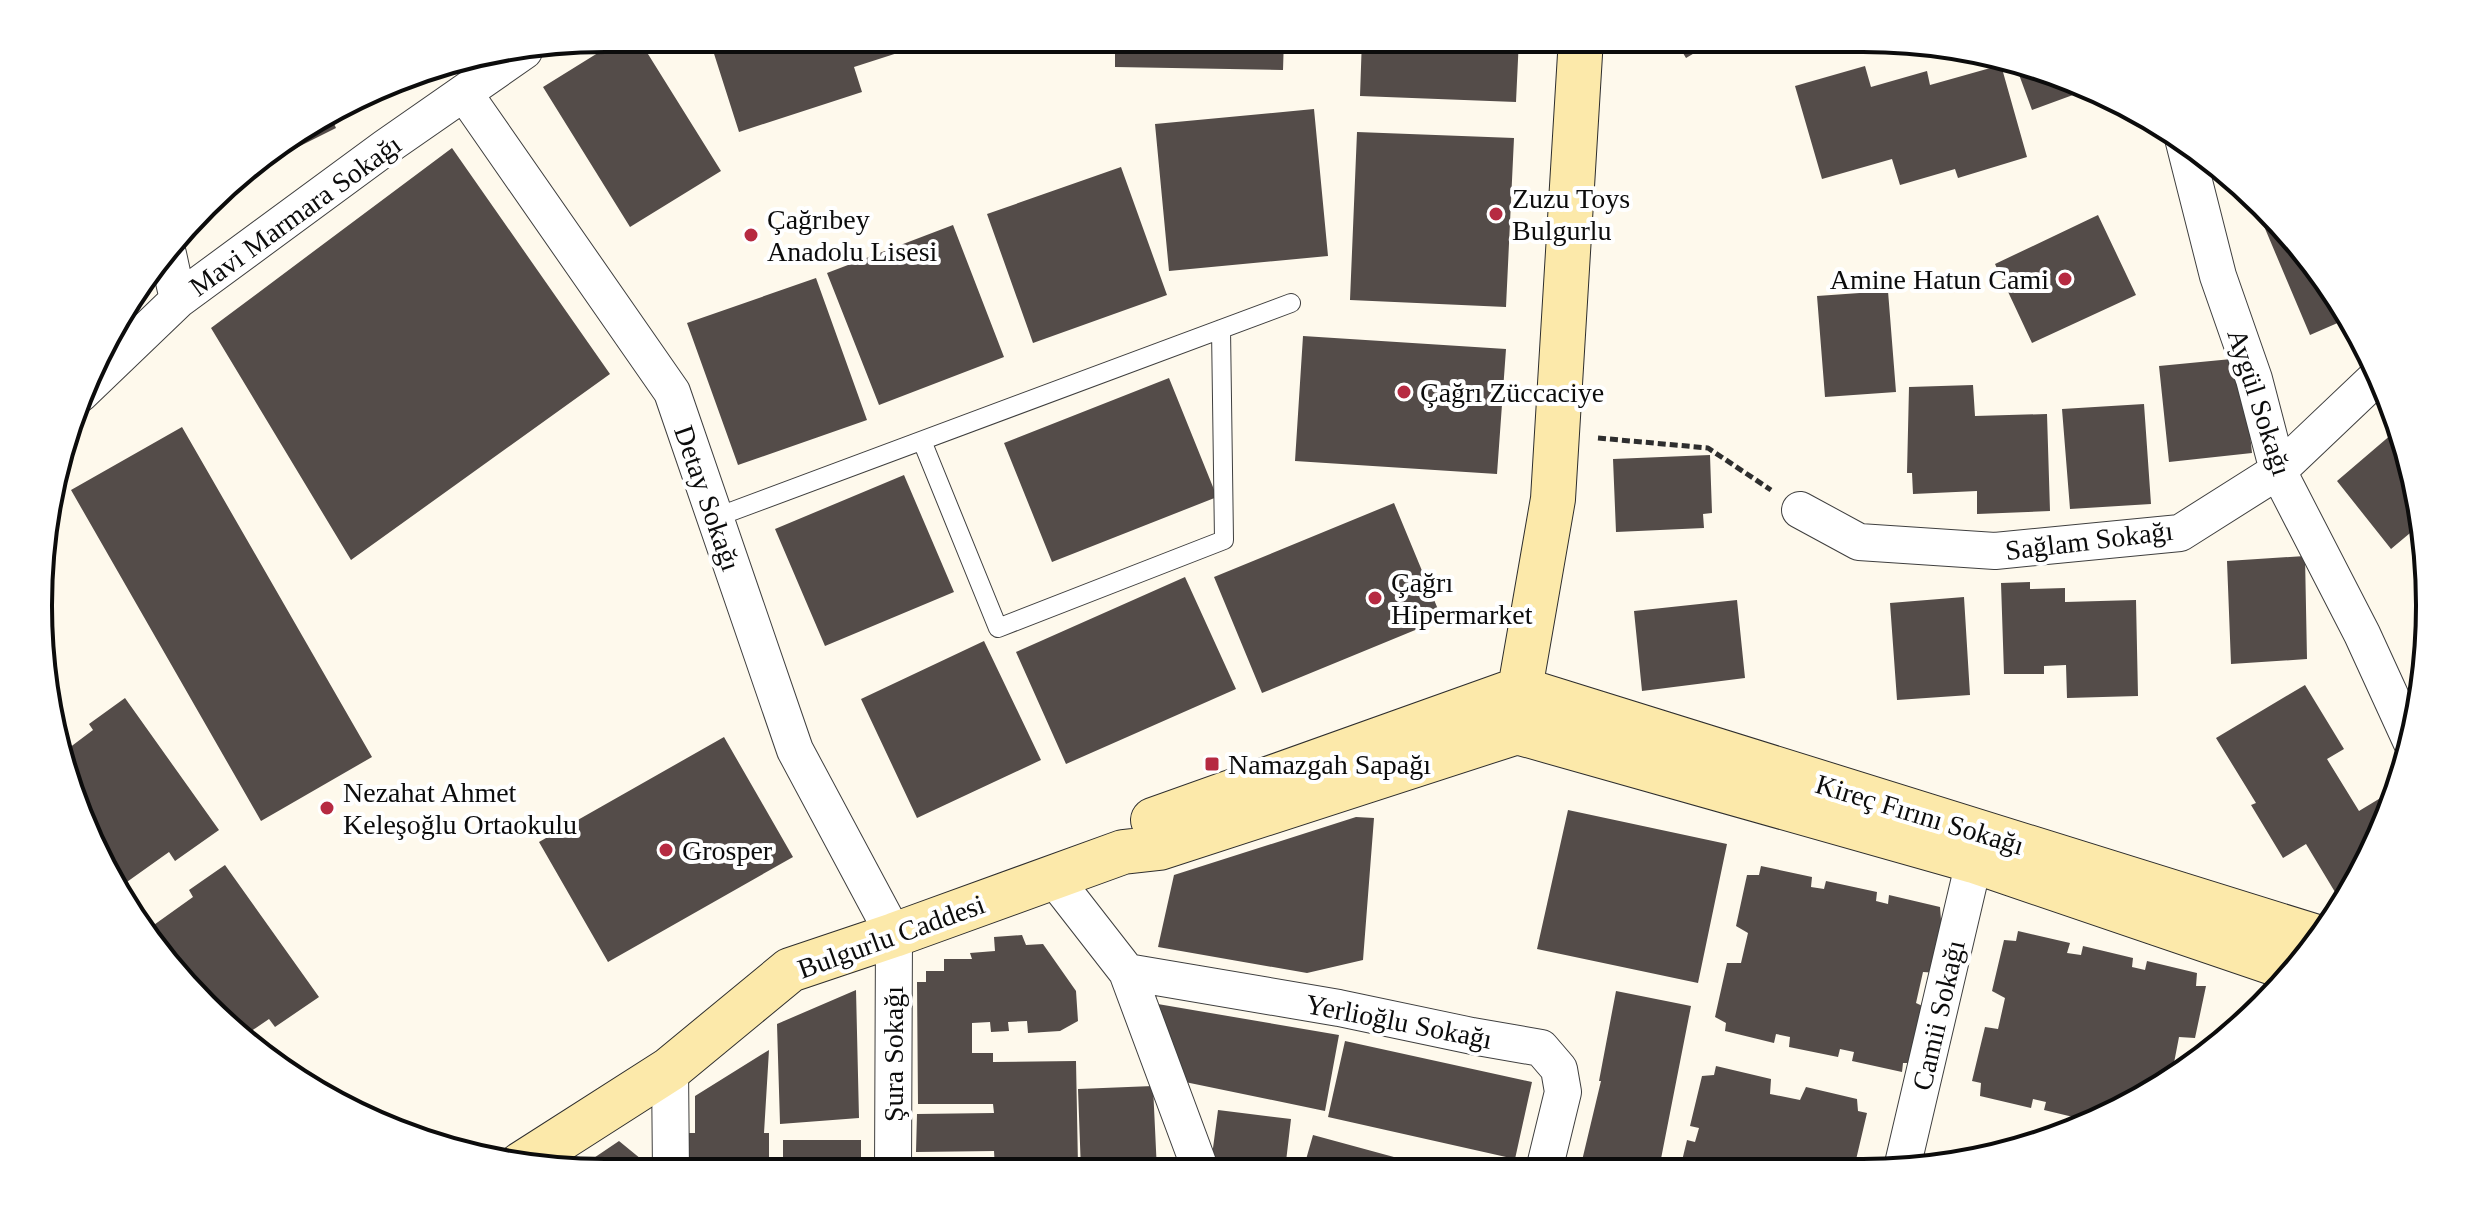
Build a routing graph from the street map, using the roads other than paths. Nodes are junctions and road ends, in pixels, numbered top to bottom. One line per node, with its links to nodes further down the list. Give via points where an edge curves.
1 (1580, 52): 15 (main road, via 1553,499)
2 (510, 61): 3 (street, Mavi Marmara Sokağı)
3 (464, 93): 6 (street, Mavi Marmara Sokağı); 14 (street, Detay Sokağı, via 672,392)
4 (2188, 158): 12 (street, Aygül Sokağı)
5 (170, 264): 6 (street)
6 (178, 300): 9 (street, Mavi Marmara Sokağı)
7 (1291, 303): 8 (lane)
8 (1221, 329): 11 (lane); 11 (lane, via 1224,540 998,628)
9 (115, 350)
10 (2369, 384): 12 (street, Sağlam Sokağı)
11 (922, 441): 14 (lane)
12 (2278, 471): 13 (street, Sağlam Sokağı, via 2180,533 1995,551 1859,542); 16 (street, Aygül Sokağı)
13 (1800, 510)
14 (714, 518): 22 (street, Detay Sokağı, via 795,750)
15 (1520, 689): 17 (main road); 18 (main road, Bulgurlu Caddesi, via 1148,822); 21 (main road, Kireç Fırını Sokağı)
16 (2403, 723)
17 (1517, 732): 18 (main road, Bulgurlu Caddesi, via 1159,848); 19 (main road, Kireç Fırını Sokağı)
18 (1123, 852): 20 (main road, Bulgurlu Caddesi)
19 (1974, 861): 23 (main road, Kireç Fırını Sokağı); 27 (street, Camii Sokağı)
20 (1053, 877): 22 (main road, Bulgurlu Caddesi); 24 (street)
21 (2308, 934)
22 (894, 935): 25 (main road, Bulgurlu Caddesi, via 790,970); 29 (street, Şura Sokağı)
23 (2282, 966)
24 (1127, 972): 30 (street); 31 (street, Yerlioğlu Sokağı, via 1541,1048 1559,1069 1563,1092)
25 (670, 1069): 26 (main road, Bulgurlu Caddesi); 28 (street)
26 (537, 1154)
27 (1904, 1157)
28 (671, 1159)
29 (893, 1159)
30 (1197, 1159)
31 (1547, 1159)

